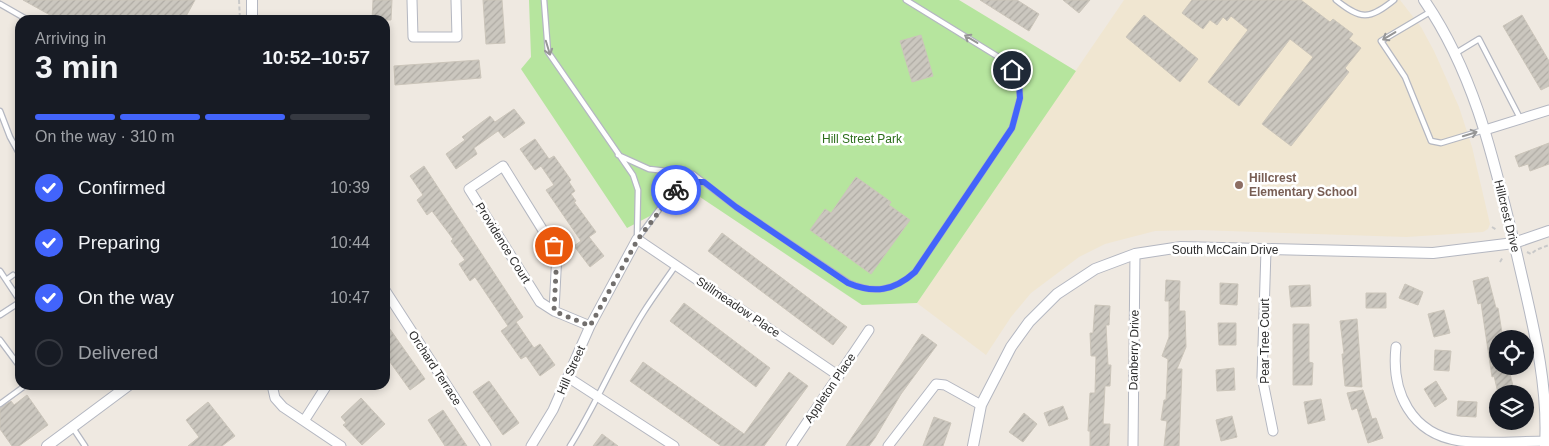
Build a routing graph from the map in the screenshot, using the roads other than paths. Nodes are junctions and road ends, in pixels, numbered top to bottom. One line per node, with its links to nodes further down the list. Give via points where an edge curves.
1 (252, 0): 12 (street)
2 (412, 0): 3 (street, via 413,37 457,37)
3 (456, 0)
4 (544, 0): 19 (lane, Hill Street, one-way to 19, via 548,52)
5 (906, 0): 20 (lane, Hill Street, one-way to 5, via 848,283 874,290 902,283 915,272 1012,128 1019,105 1019,84 1005,61)
6 (1336, 0): 7 (lane, via 1360,16 1371,15)
7 (1394, 0)
8 (1424, 0): 10 (street, Hillcrest Drive)
9 (0, 4): 11 (lane)
10 (1431, 11): 13 (street, Hillcrest Drive); 17 (lane, one-way to 17, via 1381,41 1405,77 1431,141 1441,143)
11 (19, 15)
12 (252, 15)
13 (1456, 53): 16 (lane, via 1479,39); 17 (street, Hillcrest Drive)
14 (1549, 110): 16 (street)
15 (0, 111): 18 (lane)
16 (1520, 118): 17 (street)
17 (1485, 130): 23 (street, Hillcrest Drive)
18 (15, 146)
19 (618, 154): 20 (lane, Hill Street, via 649,169 687,172); 22 (lane, Hill Street, via 633,175 638,190)
20 (704, 182): 22 (lane, Hill Street, via 686,182 672,192)
21 (1549, 231): 23 (street, South McCain Drive)
22 (638, 239): 26 (street, Stillmeadow Place); 35 (street, Hill Street)
23 (1514, 243): 24 (street, South McCain Drive, via 1433,253); 54 (street, Hillcrest Drive, via 1534,332 1544,398)
24 (1266, 250): 25 (street, South McCain Drive, via 1181,247); 53 (street, Pear Tree Court, via 1262,378)
25 (1135, 254): 50 (street, South McCain Drive, via 1095,269 1057,294 1029,322 1011,347); 65 (street, Danberry Drive)
26 (676, 265): 42 (street, Stillmeadow Place); 48 (lane, via 642,313)
27 (0, 271): 29 (lane)
28 (13, 275): 29 (lane)
29 (6, 280): 30 (lane)
30 (15, 294)
31 (390, 298): 58 (street, Orchard Terrace)
32 (15, 304): 34 (lane)
33 (554, 311): 33 (street, Providence Court, via 540,302 469,189 503,166 557,253); 35 (street, Providence Court)
34 (0, 315)
35 (590, 326): 43 (street, Hill Street)
36 (869, 330): 42 (street, Appleton Place)
37 (0, 340): 39 (lane)
38 (1396, 347): 54 (street, via 1398,391 1424,427 1460,441)
39 (6, 348): 40 (lane); 41 (lane)
40 (0, 353)
41 (15, 360)
42 (839, 376): 62 (street, Appleton Place)
43 (569, 378): 48 (street); 59 (street, Hill Street)
44 (19, 390): 49 (lane)
45 (122, 390): 52 (street)
46 (273, 390): 51 (street, via 282,407)
47 (324, 390): 51 (street)
48 (599, 398): 60 (lane); 61 (street)
49 (0, 404)
50 (981, 405): 63 (street, via 945,385 936,384); 64 (street, South McCain Drive)
51 (304, 421): 57 (street)
52 (73, 428): 55 (street); 56 (lane)
53 (1273, 431)
54 (1546, 443)
55 (47, 446)
56 (85, 446)
57 (341, 446)
58 (486, 446)
59 (531, 446)
60 (570, 446)
61 (674, 446)
62 (791, 446)
63 (888, 446)
64 (973, 446)
65 (1133, 446)

